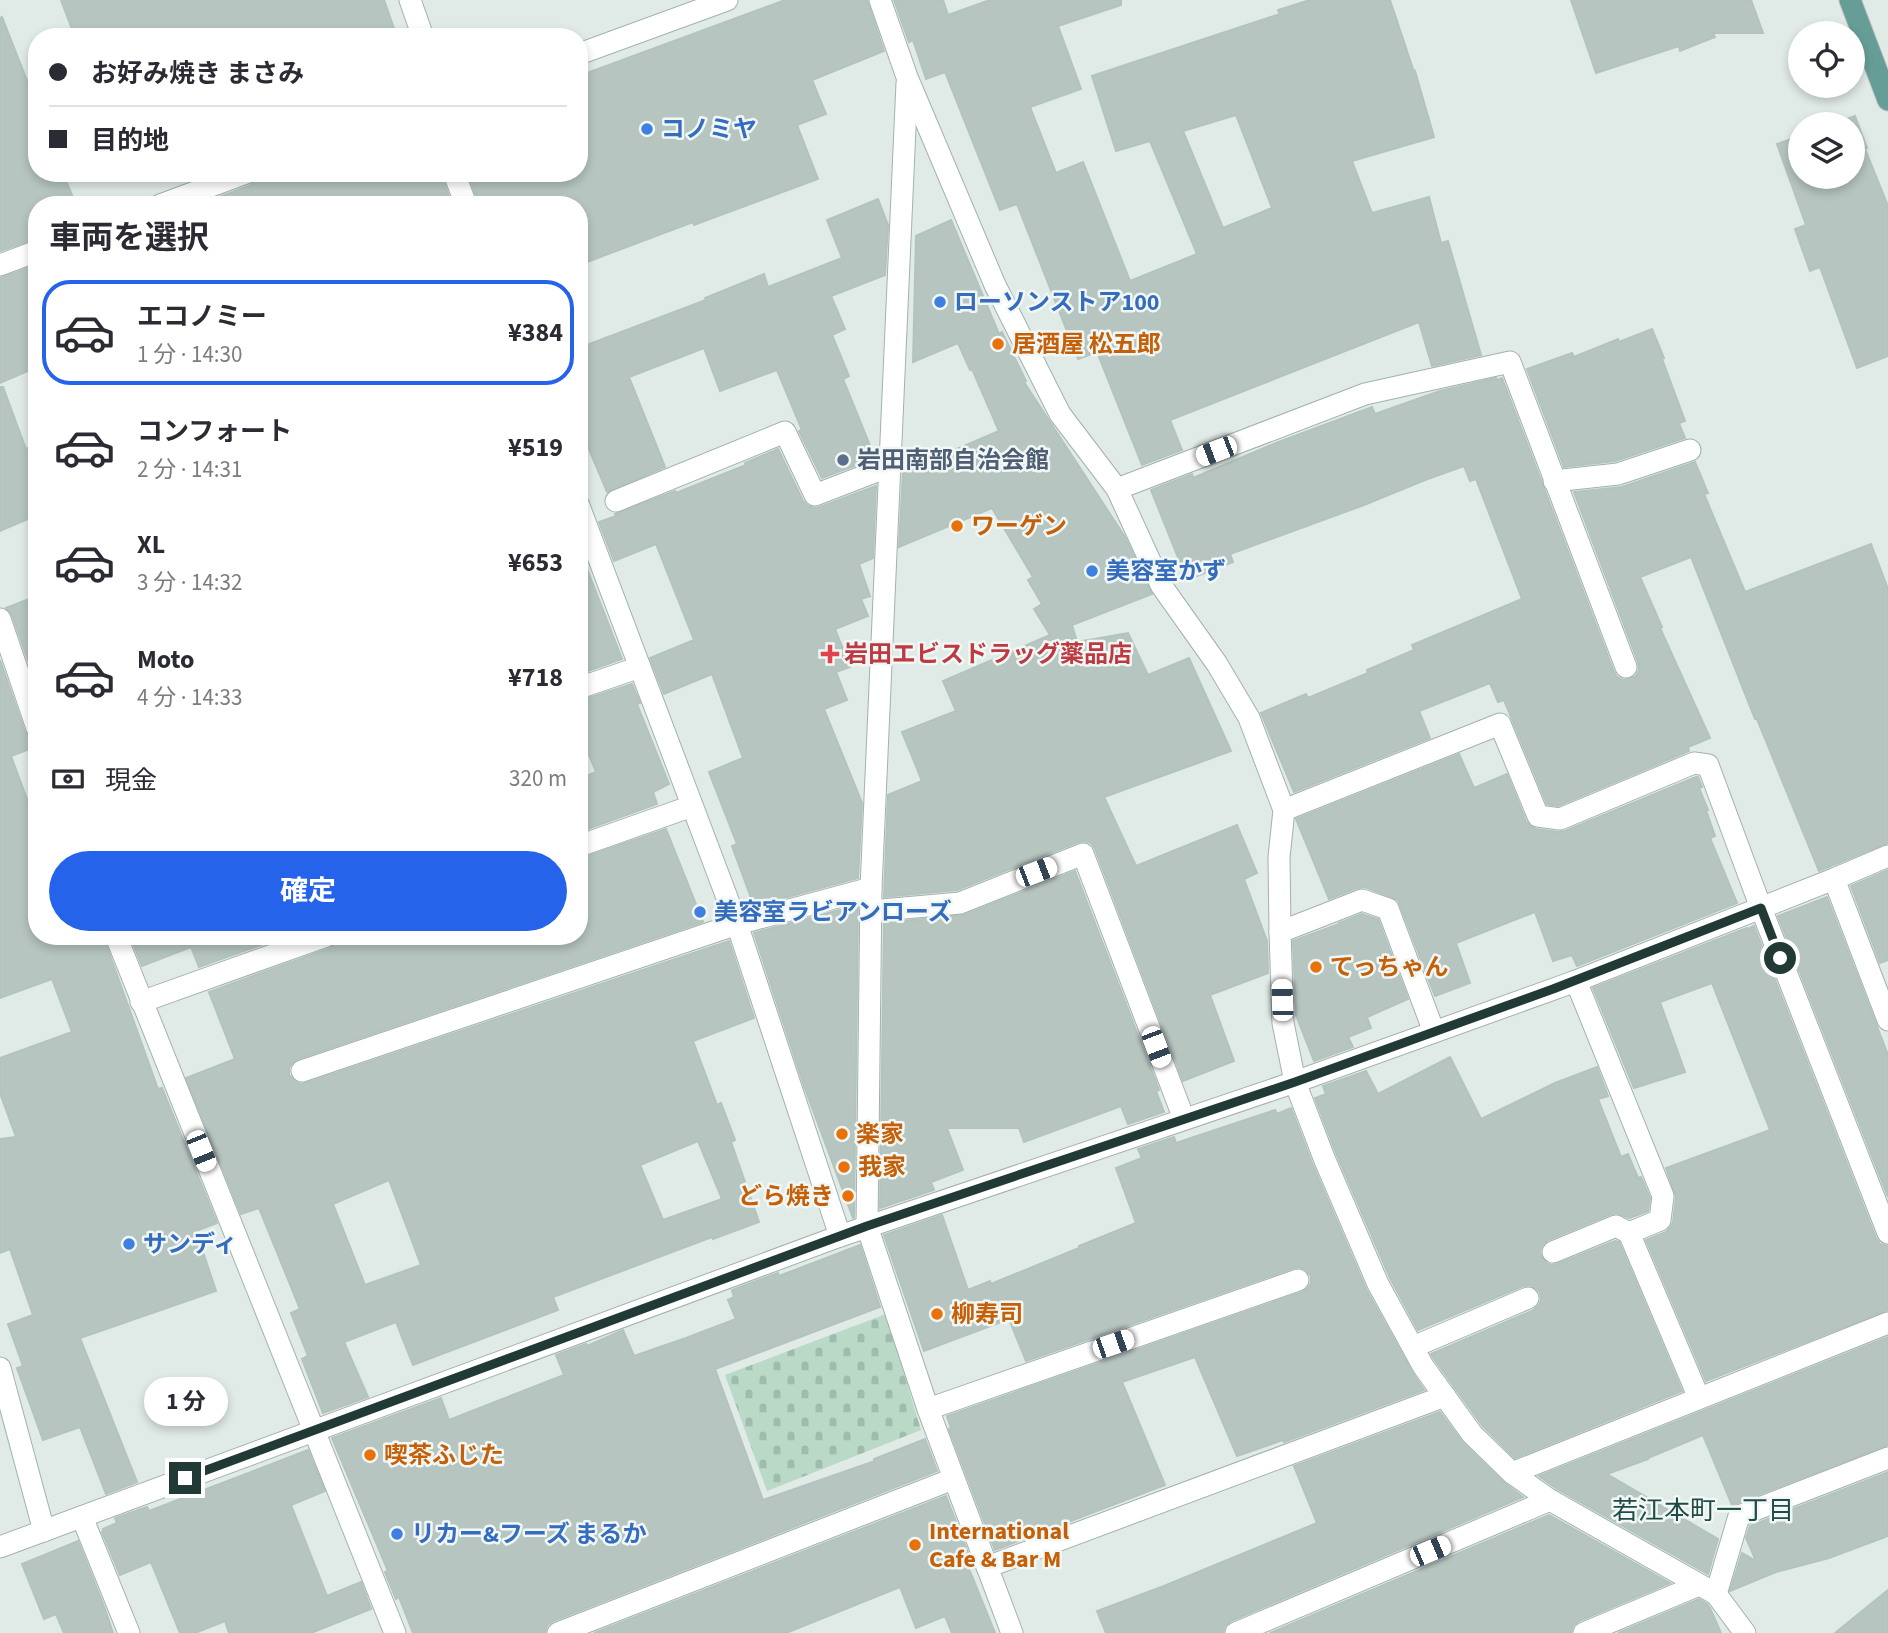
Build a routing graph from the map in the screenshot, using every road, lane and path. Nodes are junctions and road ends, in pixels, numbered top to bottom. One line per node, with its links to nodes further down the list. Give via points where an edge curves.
1 (410, 0): 5 (street)
2 (727, 0): 6 (street)
3 (880, 0): 7 (street)
4 (1850, 0): 8 (main road)
5 (420, 28)
6 (588, 51)
7 (907, 77): 14 (street); 16 (street, via 995,285 1060,414)
8 (1888, 100)
9 (222, 182): 10 (street)
10 (184, 196)
11 (28, 254): 12 (street)
12 (0, 265)
13 (1690, 450): 15 (street, via 1618,474)
14 (890, 466): 17 (street, via 815,495 785,432); 29 (street)
15 (1554, 481): 16 (street, via 1510,362 1365,394); 21 (street)
16 (1117, 489): 25 (street, via 1161,585 1249,718)
17 (616, 501)
18 (588, 530): 20 (street)
19 (0, 619): 23 (street)
20 (639, 667): 22 (street); 24 (street)
21 (1626, 667)
22 (588, 685)
23 (28, 701)
24 (692, 806): 26 (street); 32 (street)
25 (1284, 810): 30 (street, via 1500,724 1538,816 1560,819 1694,763 1708,765); 33 (street)
26 (588, 843)
27 (1888, 856): 28 (street)
28 (1835, 879): 30 (street); 38 (street)
29 (871, 888): 31 (street); 32 (street)
30 (1761, 908): 36 (street); 45 (street)
31 (871, 911): 42 (street, via 960,903 1083,854); 43 (street)
32 (737, 924): 40 (street); 46 (street)
33 (1280, 932): 39 (street, via 1362,900 1388,909); 41 (street, via 1283,1023)
34 (119, 945): 37 (street)
35 (301, 945): 37 (street)
36 (1576, 981): 39 (street); 44 (street, via 1663,1196 1660,1220)
37 (141, 1002): 56 (street)
38 (1888, 1020)
39 (1434, 1032): 41 (street)
40 (302, 1071)
41 (1295, 1082): 42 (street); 51 (street, via 1378,1284)
42 (1184, 1119): 43 (street)
43 (867, 1226): 46 (street); 55 (street)
44 (1629, 1233): 47 (street, via 1616,1226); 54 (street)
45 (1888, 1233)
46 (840, 1236): 56 (street)
47 (1553, 1252)
48 (1298, 1280): 55 (street)
49 (1528, 1298): 51 (street)
50 (1888, 1323): 54 (street)
51 (1413, 1347): 53 (street)
52 (0, 1368): 62 (street)
53 (1445, 1395): 58 (street, via 1472,1434); 64 (street)
54 (1699, 1398): 58 (street)
55 (928, 1409): 59 (street)
56 (315, 1430): 61 (street); 67 (street)
57 (1888, 1458): 65 (street, via 1739,1516)
58 (1512, 1473): 60 (street)
59 (953, 1479): 64 (street); 68 (street)
60 (1550, 1500): 65 (street); 70 (street)
61 (82, 1517): 62 (street); 66 (street)
62 (44, 1531): 63 (street)
63 (0, 1547)
64 (987, 1567): 69 (street)
65 (1707, 1590): 71 (street); 72 (street)
66 (129, 1633)
67 (394, 1633)
68 (558, 1633)
69 (1012, 1633)
70 (1237, 1633)
71 (1584, 1633)
72 (1745, 1633)

